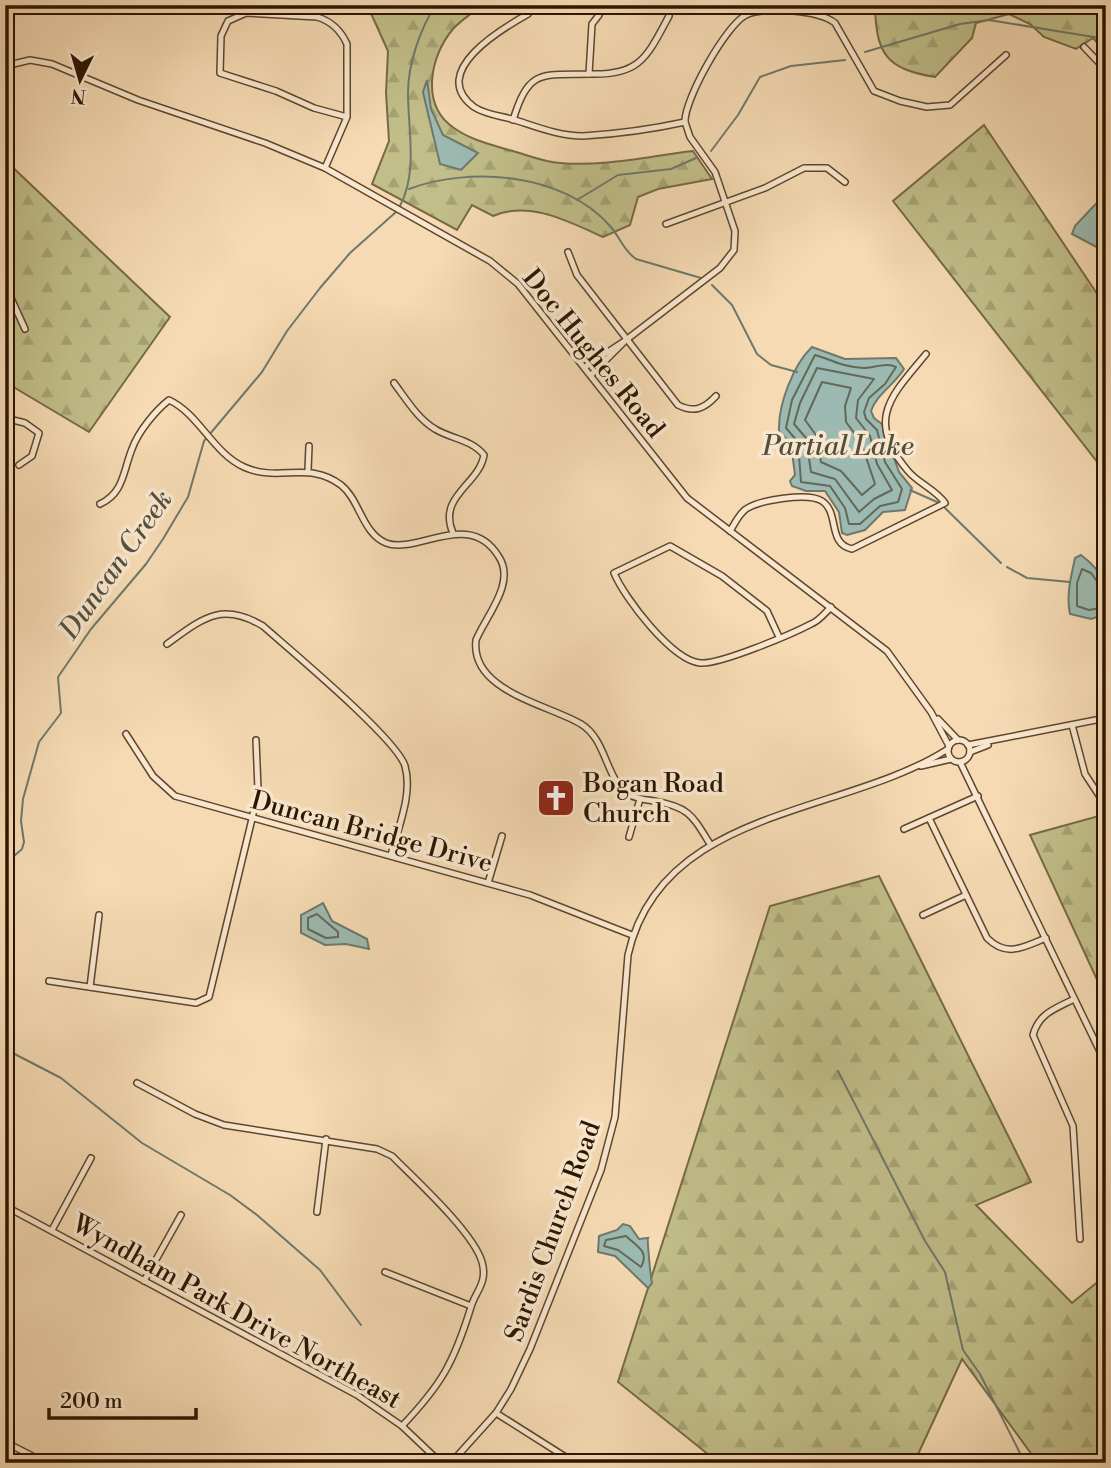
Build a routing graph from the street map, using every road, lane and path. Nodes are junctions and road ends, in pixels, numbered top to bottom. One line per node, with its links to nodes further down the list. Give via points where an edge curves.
1 (528, 14): 10 (street, via 491,35 468,58 460,82 473,106)
2 (598, 15): 8 (street, via 592,24)
3 (669, 16): 8 (street, via 642,61 613,75)
4 (1084, 47): 7 (street)
5 (1006, 55): 11 (street, via 950,105 927,107 874,91 829,18 808,12 754,12 734,24 696,83)
6 (5, 66): 12 (street, Doc Hughes Road, via 30,60 52,64)
7 (1106, 70)
8 (589, 74): 10 (street, via 545,75 531,81)
9 (347, 117): 9 (street, via 347,44 332,24 317,17 246,13 228,21 221,36 220,73); 12 (street)
10 (513, 120): 11 (street, via 581,136)
11 (685, 122): 14 (street, via 715,172)
12 (325, 168): 21 (street, Doc Hughes Road, via 490,261 518,284)
13 (845, 182): 14 (street, via 827,168 804,168)
14 (725, 202): 15 (street); 19 (street, via 736,240 730,258)
15 (666, 224)
16 (568, 252): 19 (street, via 578,275)
17 (6, 289): 18 (street)
18 (25, 329)
19 (626, 340): 21 (street); 22 (street); 24 (street, via 678,405 702,408)
20 (926, 354): 30 (street, via 895,390 884,419 897,457 945,503 852,549 838,540 827,507 821,500 809,498 760,503 746,509)
21 (584, 367): 22 (street, Doc Hughes Road)
22 (591, 375): 30 (street, Doc Hughes Road, via 668,478)
23 (394, 383): 31 (street, via 423,420 484,455 450,508)
24 (716, 396)
25 (5, 418): 27 (street, via 39,433 32,456)
26 (309, 446): 28 (street)
27 (19, 465)
28 (307, 471): 29 (street, via 263,473 243,467 169,400 133,445 120,487); 31 (street, via 330,478 350,494 368,527 384,542 402,544)
29 (100, 504)
30 (730, 531): 32 (street, Doc Hughes Road)
31 (453, 533): 48 (street, via 487,542 501,558 503,586 476,640 475,651 485,674 592,732 617,780)
32 (831, 607): 33 (street, via 814,623); 35 (street, Doc Hughes Road, via 887,651)
33 (779, 637): 33 (street, via 716,662 690,660 629,602 614,573 670,546 722,576 767,611)
34 (167, 644): 56 (street, via 210,615 250,618 373,727 399,753 407,779)
35 (931, 712): 40 (street, Doc Hughes Road); 43 (street, Doc Hughes Road)
36 (1106, 718): 37 (street)
37 (1072, 725): 41 (street); 49 (street, via 1085,774)
38 (126, 734): 51 (street, Duncan Bridge Drive, via 153,776 175,796)
39 (256, 740): 51 (street, via 258,789)
40 (958, 740): 42 (street, Doc Hughes Road); 43 (street, Sardis Church Road)
41 (1001, 740): 42 (street); 44 (street)
42 (968, 745): 44 (street)
43 (949, 748): 45 (street, Doc Hughes Road); 46 (street, Sardis Church Road)
44 (966, 758): 45 (street); 47 (street)
45 (951, 759): 46 (street, Sardis Church Road)
46 (901, 772): 55 (street, Sardis Church Road, via 770,817)
47 (978, 796): 50 (street); 62 (street)
48 (639, 799): 54 (street); 55 (street, via 677,805 691,814)
49 (1106, 806)
50 (929, 818): 52 (street); 58 (street)
51 (252, 819): 56 (street, Duncan Bridge Drive); 64 (street, via 212,990 205,1001)
52 (904, 829)
53 (502, 836): 57 (street)
54 (629, 837)
55 (710, 844): 61 (street, Sardis Church Road, via 655,897)
56 (391, 856): 57 (street, Duncan Bridge Drive)
57 (488, 883): 61 (street, Duncan Bridge Drive)
58 (966, 895): 60 (street); 62 (street, via 986,938 995,946 1013,951)
59 (99, 915): 64 (street)
60 (923, 915)
61 (632, 934): 78 (street, Sardis Church Road, via 615,1116 607,1149 530,1349)
62 (1046, 938): 65 (street)
63 (49, 981): 64 (street)
64 (90, 987)
65 (1074, 999): 66 (street); 74 (street, via 1044,1014 1034,1035 1073,1126)
66 (1106, 1064)
67 (137, 1083): 68 (street, via 224,1125)
68 (326, 1139): 71 (street); 77 (street, via 392,1156 475,1245 483,1264 482,1282)
69 (90, 1158): 73 (street)
70 (5, 1206): 73 (street, Wyndham Park Drive Northeast)
71 (317, 1212)
72 (181, 1215): 76 (street)
73 (52, 1230): 76 (street, Wyndham Park Drive Northeast)
74 (1080, 1239)
75 (385, 1272): 77 (street)
76 (144, 1282): 79 (street, Wyndham Park Drive Northeast, via 357,1395)
77 (471, 1306): 79 (street, via 436,1390)
78 (496, 1413): 83 (street, Sardis Church Road); 84 (street)
79 (402, 1426): 82 (street, Wyndham Park Drive Northeast)
80 (5, 1443): 81 (street)
81 (46, 1463)
82 (441, 1463)
83 (450, 1463)
84 (575, 1463)

